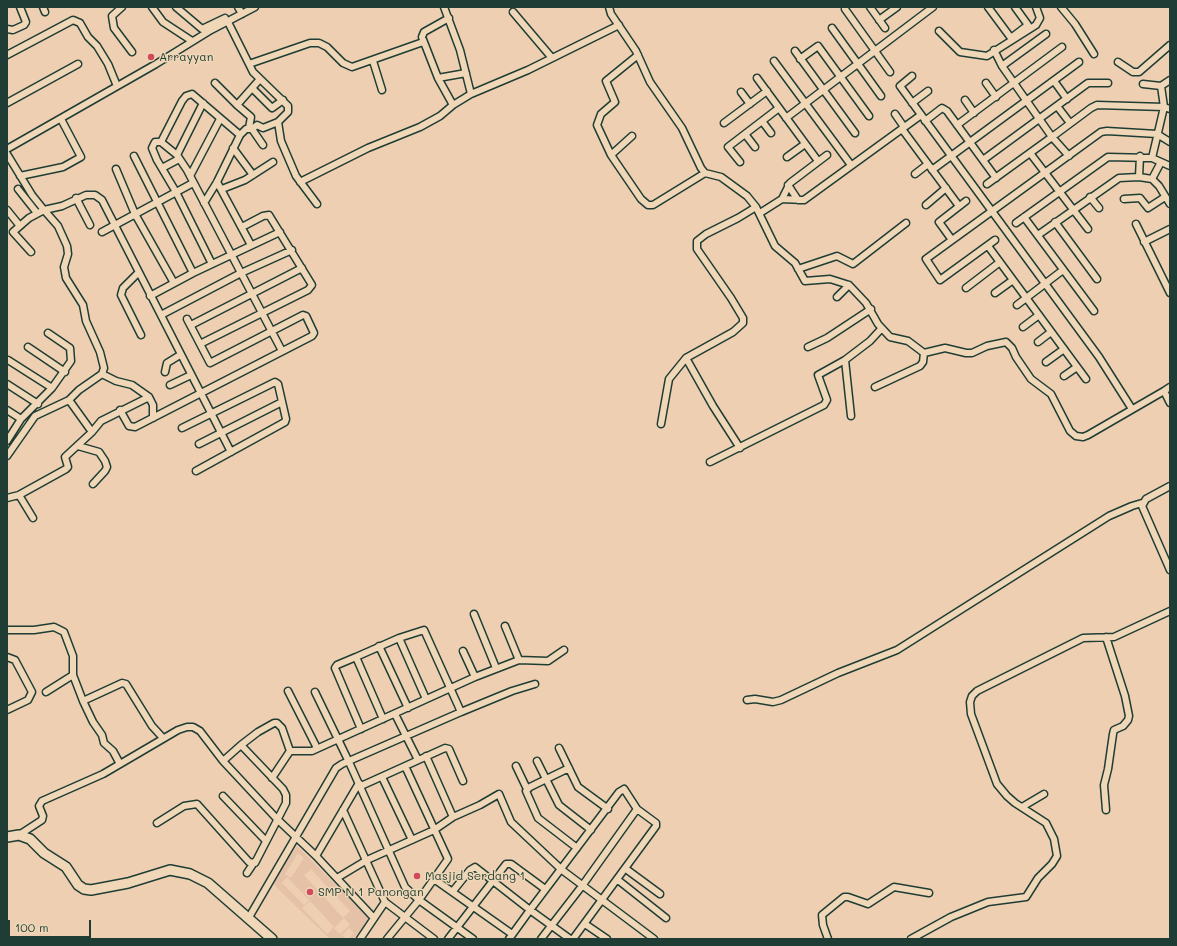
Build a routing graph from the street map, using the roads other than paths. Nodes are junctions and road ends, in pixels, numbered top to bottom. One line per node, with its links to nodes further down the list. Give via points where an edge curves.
1 (20, 7): 25 (street, via 26,22 11,31)
2 (122, 7): 35 (street, via 112,16 114,28)
3 (152, 7): 28 (street, via 163,22)
4 (176, 7): 20 (street, via 202,29)
5 (238, 7): 18 (street)
6 (255, 7): 18 (street)
7 (444, 7): 19 (street)
8 (609, 7): 22 (street)
9 (870, 7): 21 (street)
10 (897, 7): 21 (street)
11 (933, 7): 34 (street)
12 (988, 7): 13 (street, via 1011,38 1028,24)
13 (1015, 7)
14 (1036, 7): 32 (street, via 1040,18 1036,25 1004,47)
15 (1061, 7): 36 (street)
16 (845, 9): 34 (street)
17 (513, 12): 39 (street)
18 (242, 14): 20 (street)
19 (449, 18): 29 (street, via 423,33); 50 (street)
20 (226, 20): 28 (street); 46 (street)
21 (879, 20): 24 (street)
22 (619, 25): 38 (street); 39 (street)
23 (832, 28): 47 (street)
24 (885, 28)
25 (7, 29)
26 (939, 31): 32 (street, via 960,52 988,56)
27 (1046, 34): 48 (street)
28 (192, 42): 63 (street)
29 (423, 42): 41 (street); 53 (street)
30 (1170, 45): 44 (street, via 1139,72 1133,72)
31 (1062, 47): 61 (street)
32 (994, 50): 48 (street)
33 (795, 51): 40 (street)
34 (875, 51): 47 (street); 49 (street)
35 (132, 52)
36 (1094, 54)
37 (7, 55): 63 (street, via 73,20 80,23 97,46)
38 (638, 55): 120 (street, via 606,81 615,102 601,114 597,125); 140 (street, via 650,82 682,128)
39 (552, 58): 71 (street)
40 (800, 59): 52 (street, via 818,46); 67 (street)
41 (372, 61): 46 (street, via 349,67 327,47 310,42); 66 (street)
42 (774, 61): 82 (street)
43 (1079, 62): 56 (street)
44 (1118, 62)
45 (78, 64): 78 (street)
46 (249, 64): 55 (street)
47 (858, 64): 52 (street); 72 (street)
48 (1002, 66): 61 (street)
49 (890, 72)
50 (466, 73): 53 (street); 71 (street)
51 (912, 76): 80 (street, via 900,86)
52 (841, 77): 67 (street); 90 (street)
53 (438, 78): 84 (street)
54 (757, 78): 68 (street)
55 (260, 79): 65 (street); 75 (street)
56 (1054, 81): 74 (street); 77 (street)
57 (1169, 82): 64 (street)
58 (215, 83): 83 (street)
59 (986, 83): 73 (street)
60 (1108, 83): 74 (street, via 1088,83)
61 (1014, 84): 73 (street); 77 (street)
62 (1143, 84): 64 (street)
63 (117, 86): 93 (street)
64 (1161, 86): 87 (street)
65 (252, 88): 75 (street, via 272,108); 83 (street)
66 (382, 90)
67 (823, 90): 82 (street); 104 (street)
68 (767, 91): 81 (street); 86 (street)
69 (928, 91): 80 (street)
70 (741, 92): 81 (street)
71 (471, 94): 84 (street)
72 (881, 96)
73 (996, 97): 88 (street)
74 (1067, 99): 85 (street)
75 (283, 100): 97 (street, via 288,106 288,112)
76 (965, 100): 88 (street)
77 (1027, 102): 95 (street); 112 (street)
78 (7, 103)
79 (203, 103): 94 (street); 110 (street, via 192,94 186,96); 125 (street)
80 (912, 103): 92 (street)
81 (750, 104): 98 (street)
82 (805, 104): 91 (street); 135 (street)
83 (237, 105): 102 (street, via 251,117)
84 (453, 105): 150 (street, via 420,127 368,148)
85 (1057, 106): 95 (street); 99 (street)
86 (779, 108): 91 (street); 96 (street)
87 (1168, 108): 99 (street, via 1097,105); 106 (street)
88 (974, 113): 100 (street)
89 (895, 114): 101 (street)
90 (869, 116)
91 (786, 118): 113 (street)
92 (923, 118): 100 (street, via 942,108); 101 (street); 127 (street)
93 (61, 119): 117 (street); 144 (street, via 81,157 63,167)
94 (220, 119): 107 (street); 145 (street)
95 (1040, 119): 109 (street); 129 (street)
96 (762, 121): 103 (street); 105 (street)
97 (278, 122): 102 (street, via 263,128 257,125); 150 (street, via 281,141)
98 (724, 123)
99 (1070, 123): 109 (street)
100 (957, 125): 112 (street)
101 (903, 128): 134 (street); 135 (street)
102 (250, 129): 107 (street); 114 (street)
103 (771, 133)
104 (855, 133)
105 (745, 134): 115 (street); 132 (street, via 728,147)
106 (1157, 134): 111 (street); 123 (street, via 1104,131); 128 (street)
107 (240, 135): 116 (street)
108 (632, 136): 120 (street)
109 (1052, 137): 118 (street); 123 (street)
110 (161, 142): 125 (street); 137 (street, via 155,142 152,148)
111 (1170, 142)
112 (970, 143): 127 (street); 129 (street)
113 (806, 144): 126 (street); 130 (street)
114 (263, 145)
115 (755, 147)
116 (233, 148): 143 (street); 149 (street)
117 (7, 149)
118 (1030, 153): 141 (street); 147 (street)
119 (7, 154): 144 (street)
120 (612, 155): 140 (street, via 644,202 650,206)
121 (827, 155): 130 (street)
122 (134, 156): 166 (street)
123 (1069, 156): 141 (street)
124 (1140, 156): 128 (street); 146 (street); 158 (street, via 1108,157)
125 (178, 157): 137 (street); 145 (street)
126 (787, 157)
127 (951, 157): 139 (street); 177 (street)
128 (1152, 158): 133 (street)
129 (983, 160): 147 (street)
130 (818, 161): 153 (street)
131 (273, 162): 143 (street)
132 (740, 162)
133 (1161, 162): 136 (street); 148 (street)
134 (928, 164): 139 (street); 142 (street)
135 (851, 166): 164 (street, via 804,200)
136 (1170, 166)
137 (162, 168): 157 (street)
138 (116, 169): 180 (street)
139 (932, 170): 154 (street)
140 (705, 173): 172 (street, via 721,177 737,187)
141 (1045, 173): 158 (street); 177 (street)
142 (915, 174)
143 (253, 175): 156 (street)
144 (20, 176): 175 (street)
145 (190, 176): 151 (street)
146 (1139, 177): 148 (street); 159 (street, via 1116,178)
147 (996, 178): 152 (street)
148 (1152, 179): 160 (street)
149 (217, 182): 156 (street); 167 (street)
150 (300, 182): 168 (street)
151 (193, 183): 157 (street); 167 (street)
152 (988, 184)
153 (788, 185): 162 (street); 164 (street)
154 (946, 188): 170 (street); 171 (street)
155 (18, 189): 178 (street)
156 (222, 189): 189 (street)
157 (176, 192): 166 (street); 206 (street)
158 (1059, 192): 176 (street); 181 (street)
159 (1090, 197): 173 (street); 176 (street)
160 (1165, 197): 163 (street, via 1148,208 1140,198); 169 (street)
161 (76, 198): 175 (street, via 62,206); 186 (street); 187 (street, via 91,194 99,197)
162 (782, 199): 164 (street); 179 (street)
163 (1124, 199)
164 (798, 200)
165 (966, 201): 171 (street)
166 (158, 202): 180 (street); 211 (street)
167 (204, 203): 204 (street)
168 (316, 204)
169 (1170, 204)
170 (926, 205)
171 (959, 206): 197 (street, via 939,222)
172 (756, 207): 179 (street); 247 (street, via 697,241 697,249 744,320 737,329)
173 (1099, 208)
174 (7, 210): 188 (street)
175 (44, 210): 178 (street); 254 (street, via 58,226 67,246 68,254 64,267 66,278 83,305 86,321 103,362)
176 (1072, 210): 182 (street); 190 (street)
177 (992, 212): 197 (street); 216 (street)
178 (37, 213): 188 (street)
179 (760, 213): 208 (street, via 775,246 790,258)
180 (135, 214): 187 (street); 215 (street)
181 (1024, 217): 184 (street); 195 (street)
182 (1055, 222): 195 (street); 213 (street)
183 (906, 223): 208 (street, via 853,264 837,256)
184 (1016, 223)
185 (1136, 224): 199 (street)
186 (90, 225)
187 (113, 225): 193 (street); 210 (street)
188 (20, 226): 192 (street)
189 (242, 227): 194 (street, via 269,215); 200 (street)
190 (1088, 229)
191 (1170, 229): 199 (street)
192 (13, 232): 196 (street); 203 (street)
193 (102, 232)
194 (280, 232): 200 (street); 202 (street)
195 (1038, 235): 209 (street)
196 (7, 236)
197 (952, 240): 201 (street, via 926,259 940,280)
198 (995, 240): 201 (street)
199 (1144, 242): 220 (street)
200 (252, 245): 204 (street)
201 (988, 246): 205 (street)
202 (292, 250): 207 (street); 212 (street)
203 (31, 252)
204 (231, 255): 206 (street); 212 (street)
205 (1000, 262): 214 (street); 218 (street)
206 (212, 264): 211 (street)
207 (302, 268): 221 (street); 228 (street, via 311,283 310,289)
208 (798, 269): 217 (street, via 807,282 830,279)
209 (1063, 270): 216 (street); 227 (street)
210 (138, 273): 222 (street); 238 (street, via 123,288 121,295)
211 (194, 273): 215 (street)
212 (241, 273): 221 (street); 229 (street)
213 (1097, 279)
214 (1013, 280): 219 (street); 224 (street)
215 (174, 283): 222 (street)
216 (1045, 284): 224 (street); 270 (street, via 1100,357)
217 (849, 285): 223 (street); 226 (street)
218 (966, 288)
219 (995, 293)
220 (1170, 293)
221 (252, 294): 228 (street); 232 (street)
222 (150, 296): 229 (street)
223 (837, 297)
224 (1026, 298): 225 (street); 230 (street)
225 (1017, 305)
226 (871, 309): 234 (street); 242 (street, via 827,338)
227 (1094, 311)
228 (262, 313): 235 (street); 240 (street)
229 (161, 315): 246 (street)
230 (1039, 315): 233 (street); 236 (street)
231 (188, 319): 232 (street)
232 (191, 325): 240 (street)
233 (1023, 326)
234 (882, 329): 245 (street, via 890,338 908,341); 249 (street)
235 (271, 331): 240 (street, via 211,365); 244 (street); 244 (street, via 303,315 306,316 314,334)
236 (1051, 332): 239 (street); 243 (street)
237 (48, 333): 252 (street, via 70,348 71,361)
238 (141, 335)
239 (1038, 342)
240 (200, 344)
241 (28, 347): 252 (street)
242 (808, 347)
243 (1064, 349): 250 (street); 251 (street)
244 (282, 350): 264 (street)
245 (924, 353): 260 (street, via 920,366); 270 (street, via 945,348 972,353 987,346 1006,342 1031,379 1051,394 1070,431 1076,436 1088,435)
246 (180, 355): 253 (street, via 167,363); 255 (street)
247 (686, 358): 277 (street, via 667,384); 284 (street)
248 (8, 360): 262 (street)
249 (845, 360): 274 (street); 284 (street, via 818,375 828,400 824,405)
250 (1046, 362)
251 (1077, 367): 256 (street); 257 (street)
252 (65, 372): 262 (street)
253 (165, 372)
254 (102, 374): 265 (street, via 116,381 132,384); 266 (street)
255 (191, 375): 259 (street); 264 (street)
256 (1064, 376)
257 (1086, 379)
258 (7, 384): 269 (street)
259 (170, 385)
260 (875, 387)
261 (1170, 387): 263 (street)
262 (52, 388): 269 (street)
263 (1164, 390): 268 (street); 270 (street)
264 (201, 393): 273 (street); 275 (street)
265 (149, 397): 272 (street); 275 (street, via 153,405)
266 (69, 400): 279 (street); 286 (street, via 35,416)
267 (282, 402): 273 (street, via 278,384 275,382); 280 (street); 285 (street, via 285,422)
268 (1170, 403)
269 (38, 404): 276 (street)
270 (1132, 409)
271 (7, 410): 276 (street)
272 (120, 410): 275 (street, via 131,427); 279 (street, via 101,421)
273 (210, 414): 278 (street); 280 (street)
274 (852, 416)
275 (153, 418)
276 (21, 419): 281 (street)
277 (661, 424)
278 (182, 428)
279 (92, 432): 283 (street)
280 (221, 433): 282 (street); 285 (street)
281 (8, 438)
282 (199, 444)
283 (78, 446): 289 (street, via 99,452 105,461 105,471); 291 (street, via 65,457 67,468)
284 (740, 448): 287 (street)
285 (231, 452): 288 (street)
286 (7, 456)
287 (710, 462)
288 (196, 471)
289 (93, 484)
290 (1170, 486): 293 (street)
291 (19, 495): 292 (street); 294 (street)
292 (7, 498)
293 (1142, 503): 295 (street); 317 (street, via 1109,516 897,650 838,673 781,700)
294 (33, 518)
295 (1170, 570)
296 (1170, 611): 301 (street, via 1124,633)
297 (474, 614): 308 (street)
298 (504, 626): 307 (street)
299 (7, 630): 309 (street, via 62,630 73,656)
300 (399, 638): 302 (street); 312 (street, via 425,630); 316 (street)
301 (1106, 638): 349 (street, via 1083,638 977,691 972,696 971,714 997,784 1007,796); 353 (street, via 1129,716 1123,726 1114,730 1113,734 1104,785)
302 (380, 646): 306 (street); 319 (street)
303 (564, 650): 307 (street, via 548,661)
304 (463, 651): 310 (street)
305 (7, 657): 320 (street, via 18,664 32,692 28,700)
306 (356, 657): 323 (street); 324 (street, via 335,668)
307 (519, 660): 308 (street)
308 (496, 668): 310 (street)
309 (73, 675): 313 (street); 318 (street)
310 (475, 677): 312 (street)
311 (535, 684): 321 (street)
312 (450, 688): 316 (street); 321 (street)
313 (46, 692)
314 (288, 692): 329 (street)
315 (315, 692): 327 (street)
316 (426, 699): 319 (street)
317 (747, 700)
318 (83, 701): 326 (street, via 126,684 152,726); 337 (street, via 102,735 104,744 113,751)
319 (408, 708): 322 (street)
320 (7, 710)
321 (461, 712): 325 (street)
322 (395, 714): 323 (street); 325 (street)
323 (383, 719): 324 (street)
324 (361, 729): 327 (street)
325 (405, 737): 333 (street); 336 (street)
326 (163, 738): 334 (street, via 187,726 193,727 200,731); 337 (street)
327 (338, 739): 329 (street); 336 (street)
328 (241, 745): 331 (street, via 277,723 282,728); 334 (street); 342 (street)
329 (317, 748): 331 (street, via 309,752)
330 (559, 748): 340 (street)
331 (290, 751): 342 (street)
332 (426, 756): 333 (street); 344 (street, via 448,748); 354 (street)
333 (418, 760): 338 (street)
334 (223, 761): 355 (street)
335 (537, 761): 343 (street)
336 (350, 762): 345 (street); 361 (street, via 342,764 334,771)
337 (120, 764): 359 (street, via 85,783 42,801 39,806 42,820)
338 (405, 766): 341 (street); 357 (street)
339 (516, 766): 346 (street)
340 (569, 768): 343 (street); 350 (street, via 578,787)
341 (382, 777): 345 (street); 362 (street)
342 (272, 778): 355 (street, via 286,795 286,802)
343 (546, 779): 346 (street); 358 (street, via 559,805)
344 (464, 781)
345 (360, 785): 352 (street); 365 (street)
346 (527, 789): 364 (street, via 538,818)
347 (1044, 794): 349 (street)
348 (224, 796): 363 (street)
349 (1022, 807): 406 (street, via 1046,823 1057,850 1055,860 1038,878 1028,895 1024,898 988,902 952,917)
350 (608, 809): 351 (street, via 622,789 627,791); 358 (street)
351 (637, 809): 370 (street, via 657,824); 376 (street)
352 (343, 810): 366 (street); 367 (street)
353 (1106, 810)
354 (453, 817): 357 (street); 369 (street, via 500,795 512,822)
355 (277, 819): 361 (street); 363 (street)
356 (156, 823): 368 (street, via 184,806 197,804)
357 (434, 830): 362 (street); 373 (street, via 448,859)
358 (591, 830): 364 (street)
359 (19, 835): 360 (street); 389 (street, via 30,839 44,853 66,867 78,885 84,889 128,883 162,872 184,872 208,883)
360 (7, 837)
361 (296, 838): 366 (street); 389 (street)
362 (412, 840): 365 (street)
363 (266, 841): 368 (street)
364 (577, 848): 369 (street)
365 (389, 850): 367 (street); 381 (street, via 405,887)
366 (316, 856): 372 (street)
367 (367, 860): 372 (street); 383 (street)
368 (253, 864): 371 (street)
369 (562, 870): 376 (street); 377 (street)
370 (626, 870): 375 (street); 380 (street)
371 (247, 873)
372 (337, 878): 386 (street)
373 (434, 879): 378 (street); 381 (street)
374 (493, 880): 377 (street, via 504,866 509,864); 378 (street, via 474,868); 384 (street); 385 (street)
375 (618, 880): 382 (street); 388 (street)
376 (582, 886): 382 (street); 391 (street)
377 (545, 889): 385 (street)
378 (453, 891): 384 (street)
379 (930, 893): 405 (street, via 894,887 868,904 844,897 822,915)
380 (660, 894)
381 (419, 900): 387 (street); 392 (street)
382 (602, 901): 390 (street); 404 (street)
383 (384, 902): 386 (street); 387 (street)
384 (473, 906): 392 (street); 393 (street)
385 (530, 910): 391 (street); 393 (street)
386 (373, 917): 396 (street)
387 (404, 918): 395 (street); 397 (street)
388 (666, 918)
389 (248, 919): 394 (street)
390 (585, 924): 402 (street); 403 (street)
391 (551, 926): 400 (street); 401 (street)
392 (457, 927): 398 (street); 399 (street)
393 (510, 937)
394 (269, 938)
395 (390, 938)
396 (360, 939)
397 (434, 939)
398 (448, 939)
399 (473, 939)
400 (541, 939)
401 (570, 939)
402 (573, 939)
403 (607, 939)
404 (654, 939)
405 (828, 939)
406 (911, 939)

